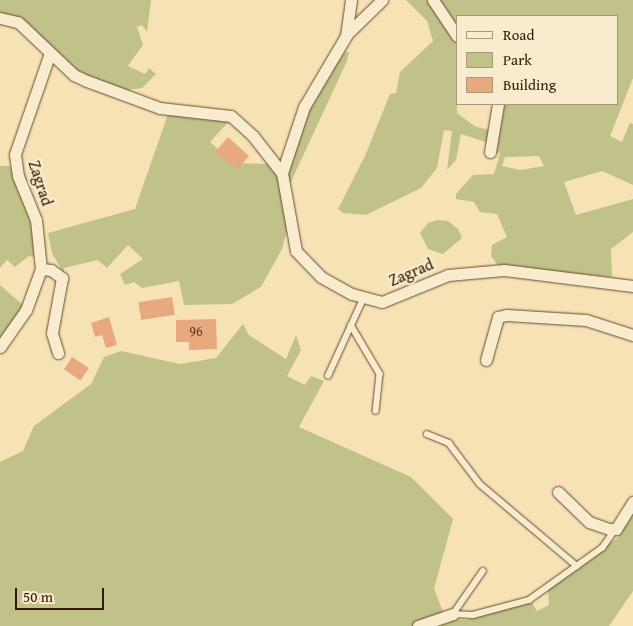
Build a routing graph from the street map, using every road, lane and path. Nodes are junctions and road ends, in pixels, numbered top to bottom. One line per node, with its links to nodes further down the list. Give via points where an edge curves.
1 (351, 0): 6 (street, Zagrad)
2 (382, 0): 6 (street, Zagrad)
3 (433, 0): 5 (street)
4 (0, 18): 7 (street, Zagrad, via 18,22)
5 (456, 34)
6 (346, 36): 10 (street, Zagrad, via 304,106)
7 (50, 53): 10 (street, Zagrad, via 74,75 160,108 231,116 253,136); 11 (street, Zagrad, via 15,154 18,176 36,220)
8 (498, 105): 9 (street)
9 (490, 152)
10 (282, 173): 13 (street, Zagrad, via 296,251 321,278)
11 (41, 269): 16 (street, Zagrad, via 26,310); 17 (street, via 51,270 62,278 52,333)
12 (633, 286): 13 (street, Zagrad, via 504,270 448,274 382,302)
13 (364, 297): 14 (lane)
14 (351, 325): 19 (lane); 20 (lane, via 380,374)
15 (633, 336): 18 (street, via 586,320 507,315 498,317)
16 (0, 347)
17 (58, 353)
18 (486, 360)
19 (328, 376)
20 (376, 411)
21 (426, 434): 25 (lane, via 449,443 480,484)
22 (558, 492): 24 (street, via 589,522)
23 (633, 502): 24 (street)
24 (616, 529): 25 (lane, via 602,548)
25 (577, 566): 27 (lane, via 529,600 473,615)
26 (483, 571): 27 (lane)
27 (453, 614): 28 (street)
28 (418, 626)

